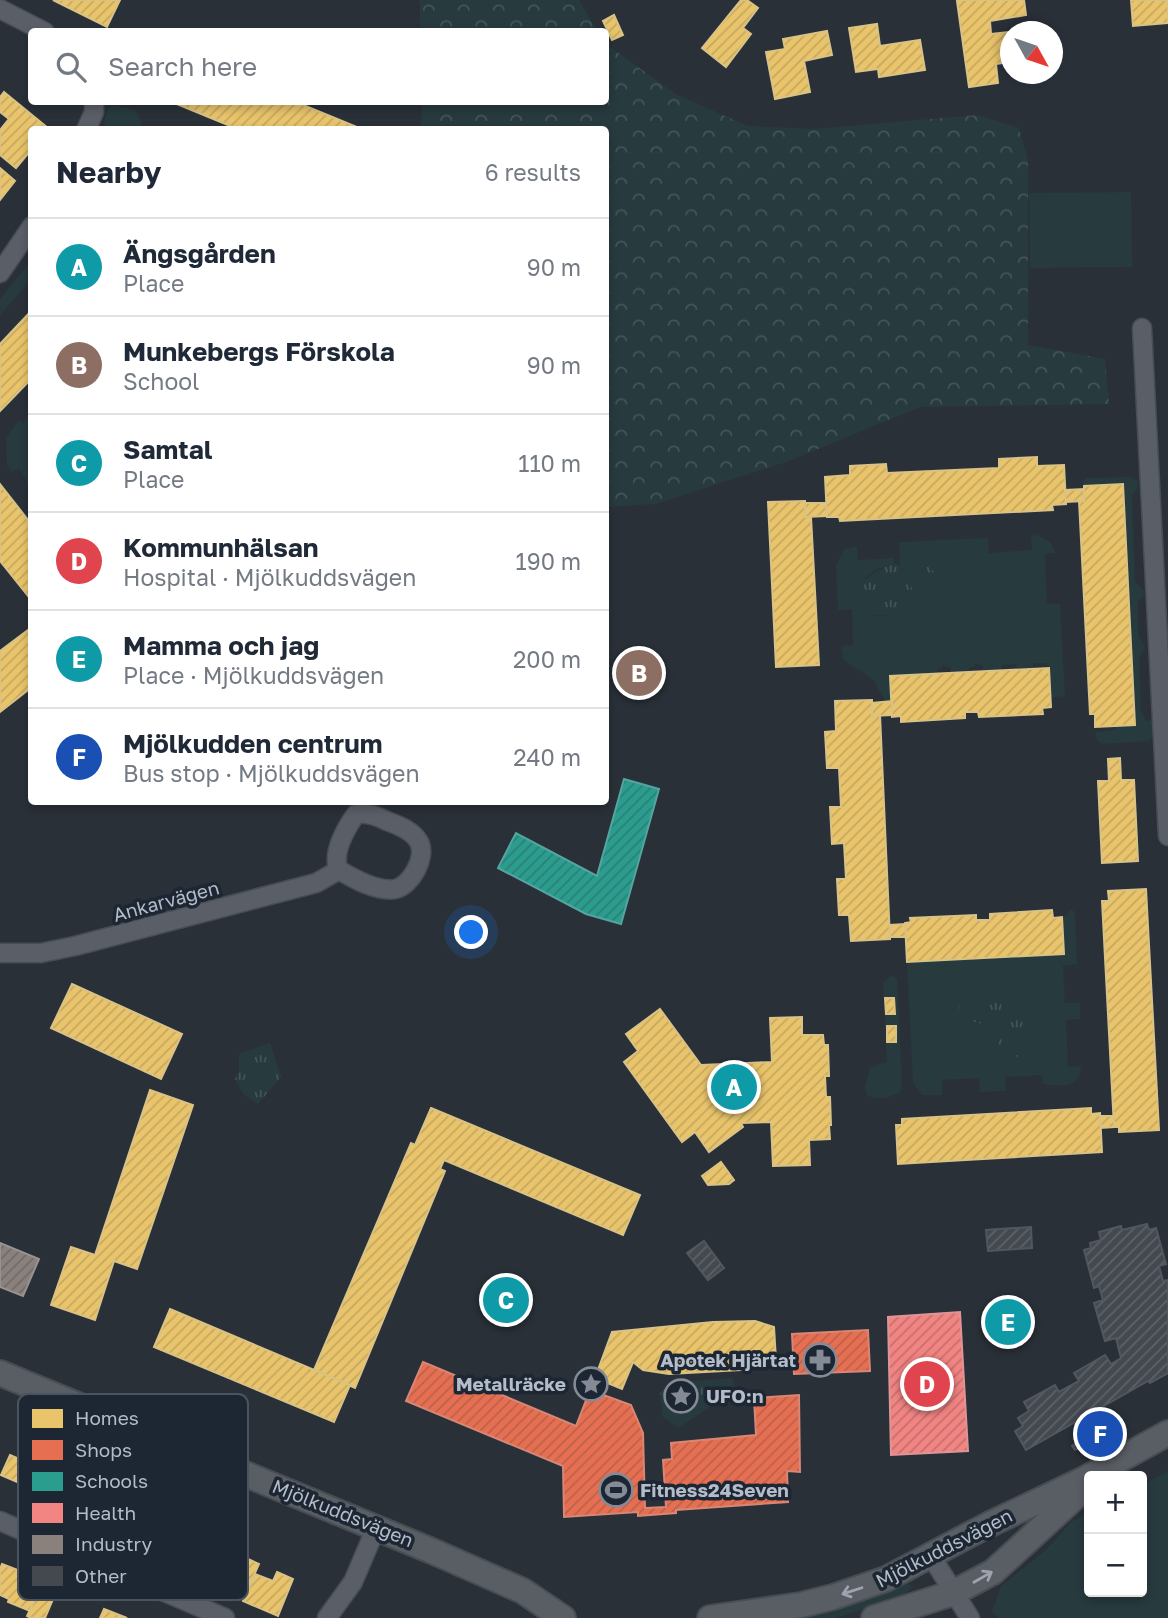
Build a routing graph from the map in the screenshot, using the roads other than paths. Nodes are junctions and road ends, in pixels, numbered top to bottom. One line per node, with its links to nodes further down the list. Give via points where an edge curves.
1 (0, 9): 2 (street)
2 (37, 28)
3 (94, 105): 4 (street)
4 (88, 126)
5 (28, 232): 6 (street)
6 (0, 273)
7 (1142, 328): 8 (street)
8 (1168, 836)
9 (339, 870): 9 (street, via 363,883 397,889 407,884 415,870 422,853 420,843 390,822 363,812 356,814 337,854); 10 (street, Ankarvägen, via 316,883 75,946 41,953)
10 (0, 953)
11 (0, 1373): 12 (street, Mjölkuddsvägen)
12 (51, 1394)
13 (1168, 1433): 14 (street, Mjölkuddsvägen)
14 (1103, 1471)
15 (248, 1475): 19 (street, Mjölkuddsvägen)
16 (1084, 1481): 21 (street, Mjölkuddsvägen)
17 (1084, 1486): 22 (street, Mjölkuddsvägen, one-way to 17, via 993,1572)
18 (0, 1521): 20 (street)
19 (376, 1528): 25 (street, via 355,1577); 26 (street, Mjölkuddsvägen, via 507,1583)
20 (18, 1529)
21 (931, 1556): 22 (street); 27 (street, Mjölkuddsvägen, one-way to 27, via 886,1579 833,1597)
22 (953, 1593): 28 (street, Mjölkuddsvägen); 29 (street)
23 (183, 1600): 24 (street)
24 (225, 1618)
25 (327, 1618)
26 (563, 1618)
27 (710, 1618)
28 (874, 1618)
29 (970, 1618)

